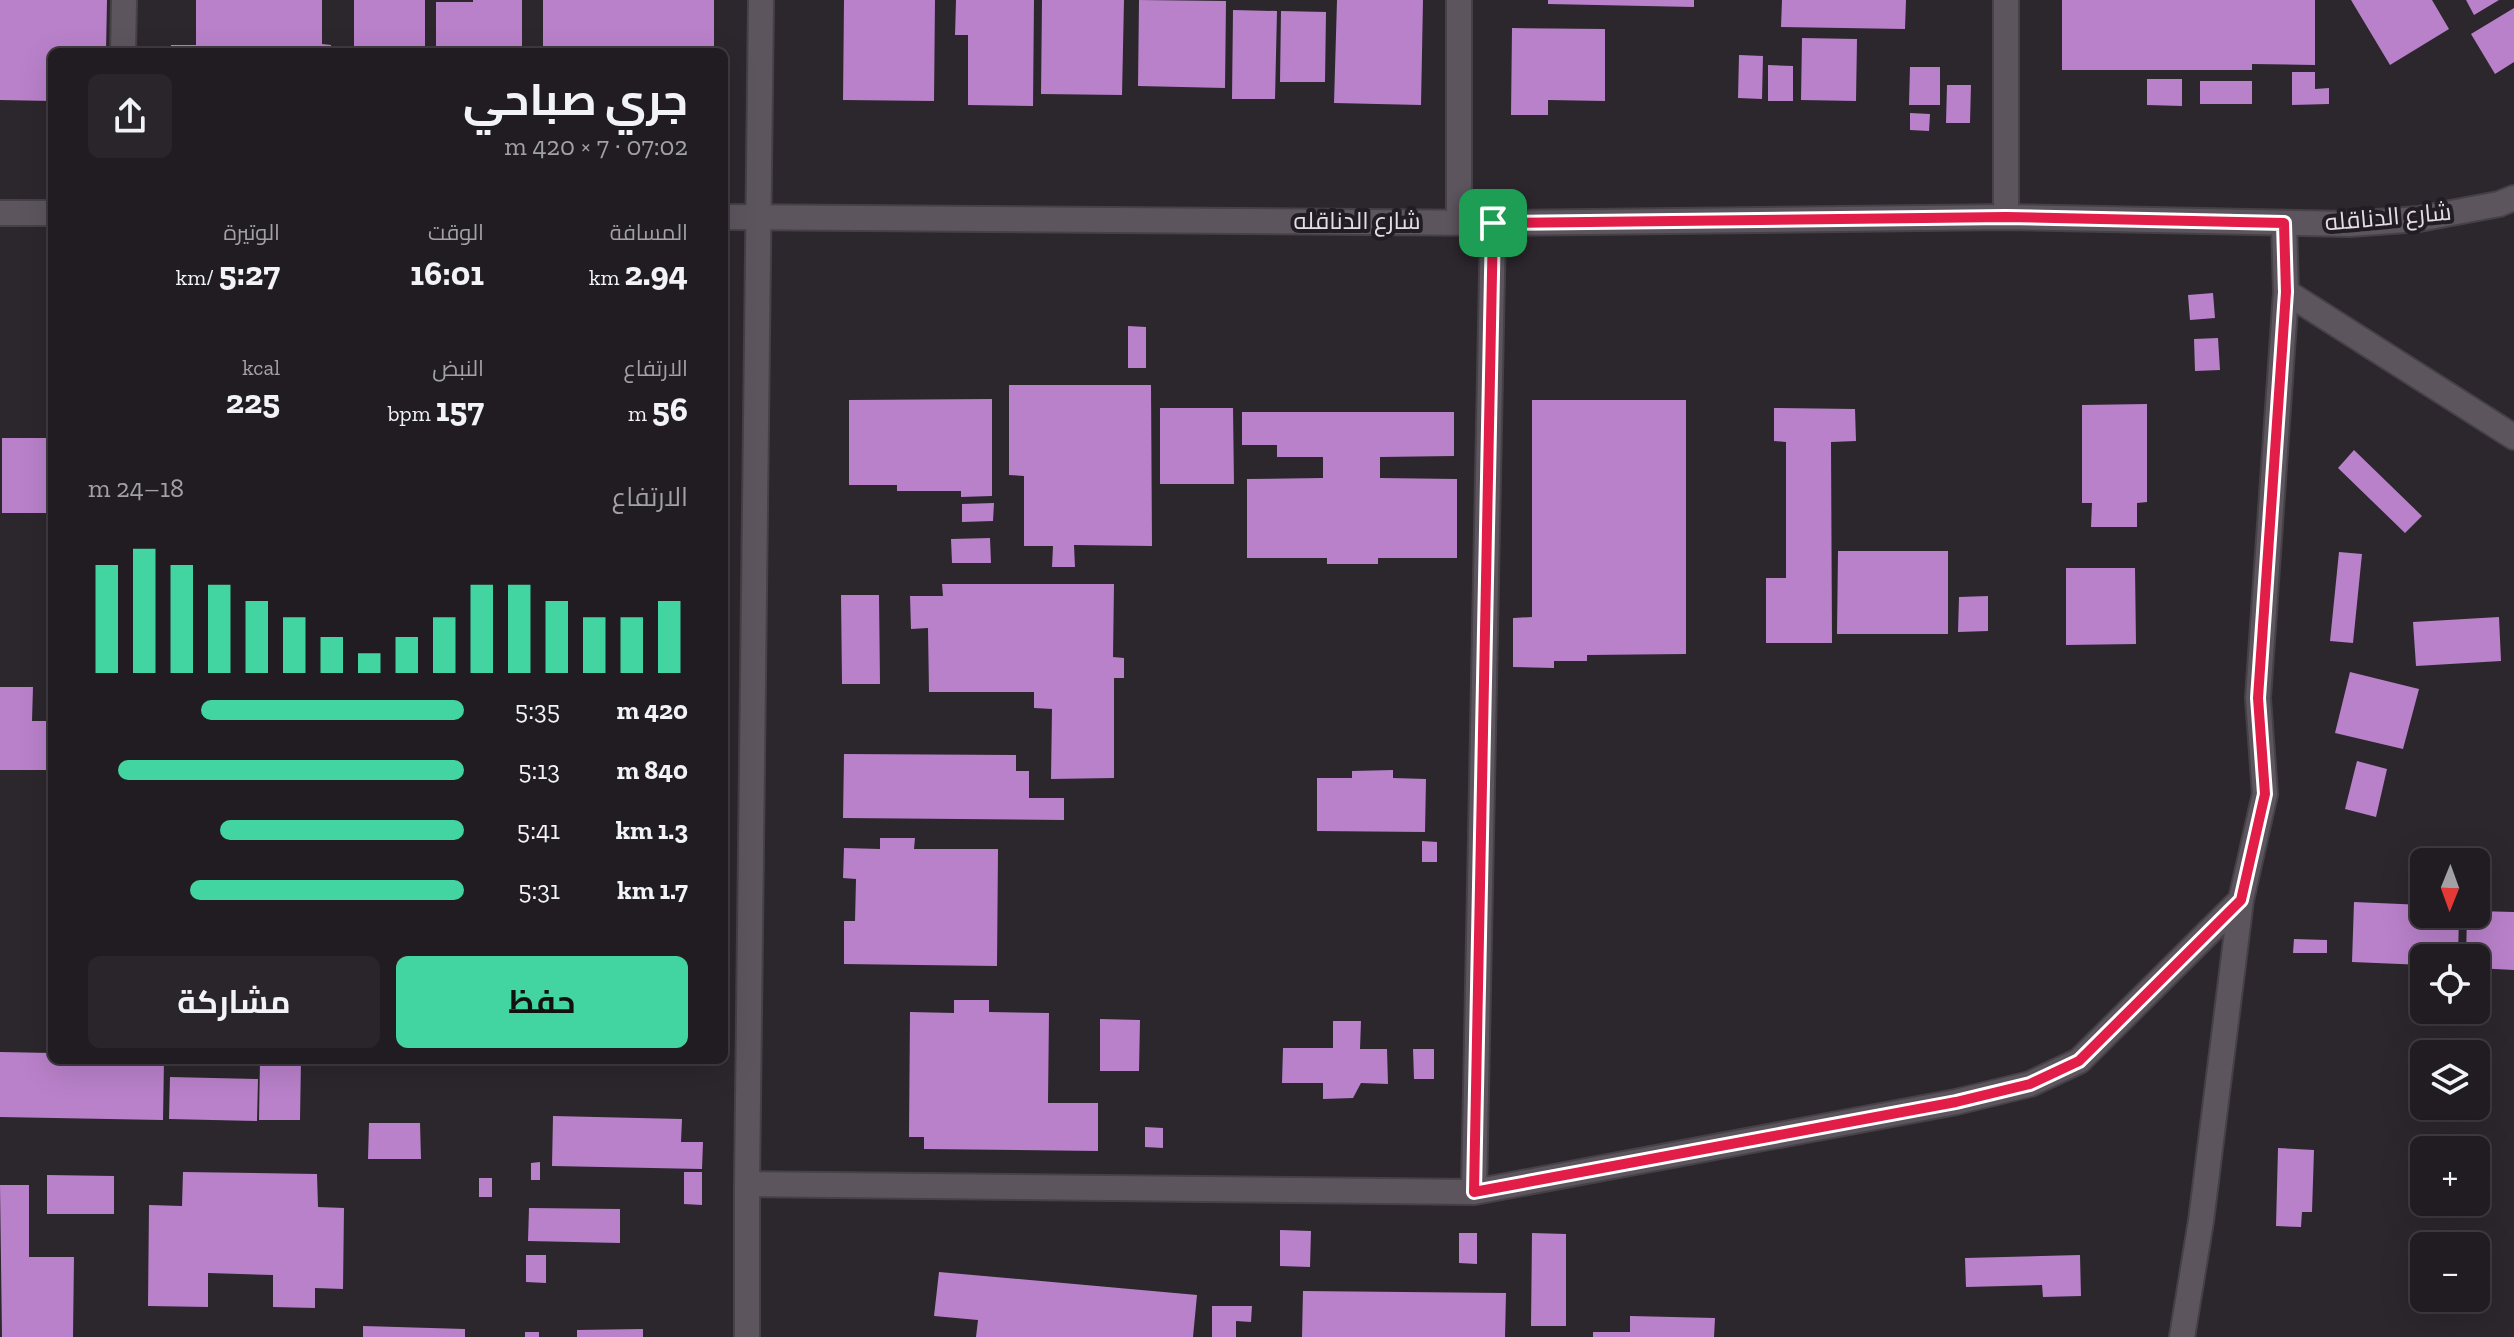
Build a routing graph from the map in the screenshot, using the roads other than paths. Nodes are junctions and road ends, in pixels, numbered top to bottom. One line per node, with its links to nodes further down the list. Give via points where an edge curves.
1 (124, 0): 5 (street)
2 (761, 0): 10 (street)
3 (1459, 0): 12 (street)
4 (2006, 0): 11 (street)
5 (123, 48)
6 (2514, 198): 14 (street, شارع الدناقله, via 2419,219)
7 (0, 213): 8 (street)
8 (48, 213)
9 (728, 217): 10 (street, شارع الدناقله)
10 (760, 217): 12 (street, شارع الدناقله); 18 (street)
11 (2006, 217): 13 (street, شارع الدناقله); 14 (street, شارع الدناقله)
12 (1459, 221): 13 (street, شارع الدناقله)
13 (1493, 223): 19 (street)
14 (2284, 223): 15 (street)
15 (2286, 292): 16 (street); 17 (street, via 2258,698 2265,794)
16 (2514, 437)
17 (2241, 900): 19 (street, via 2079,1061 2030,1084); 21 (street)
18 (747, 1184): 19 (street); 20 (street)
19 (1474, 1192)
20 (747, 1337)
21 (2182, 1337)

